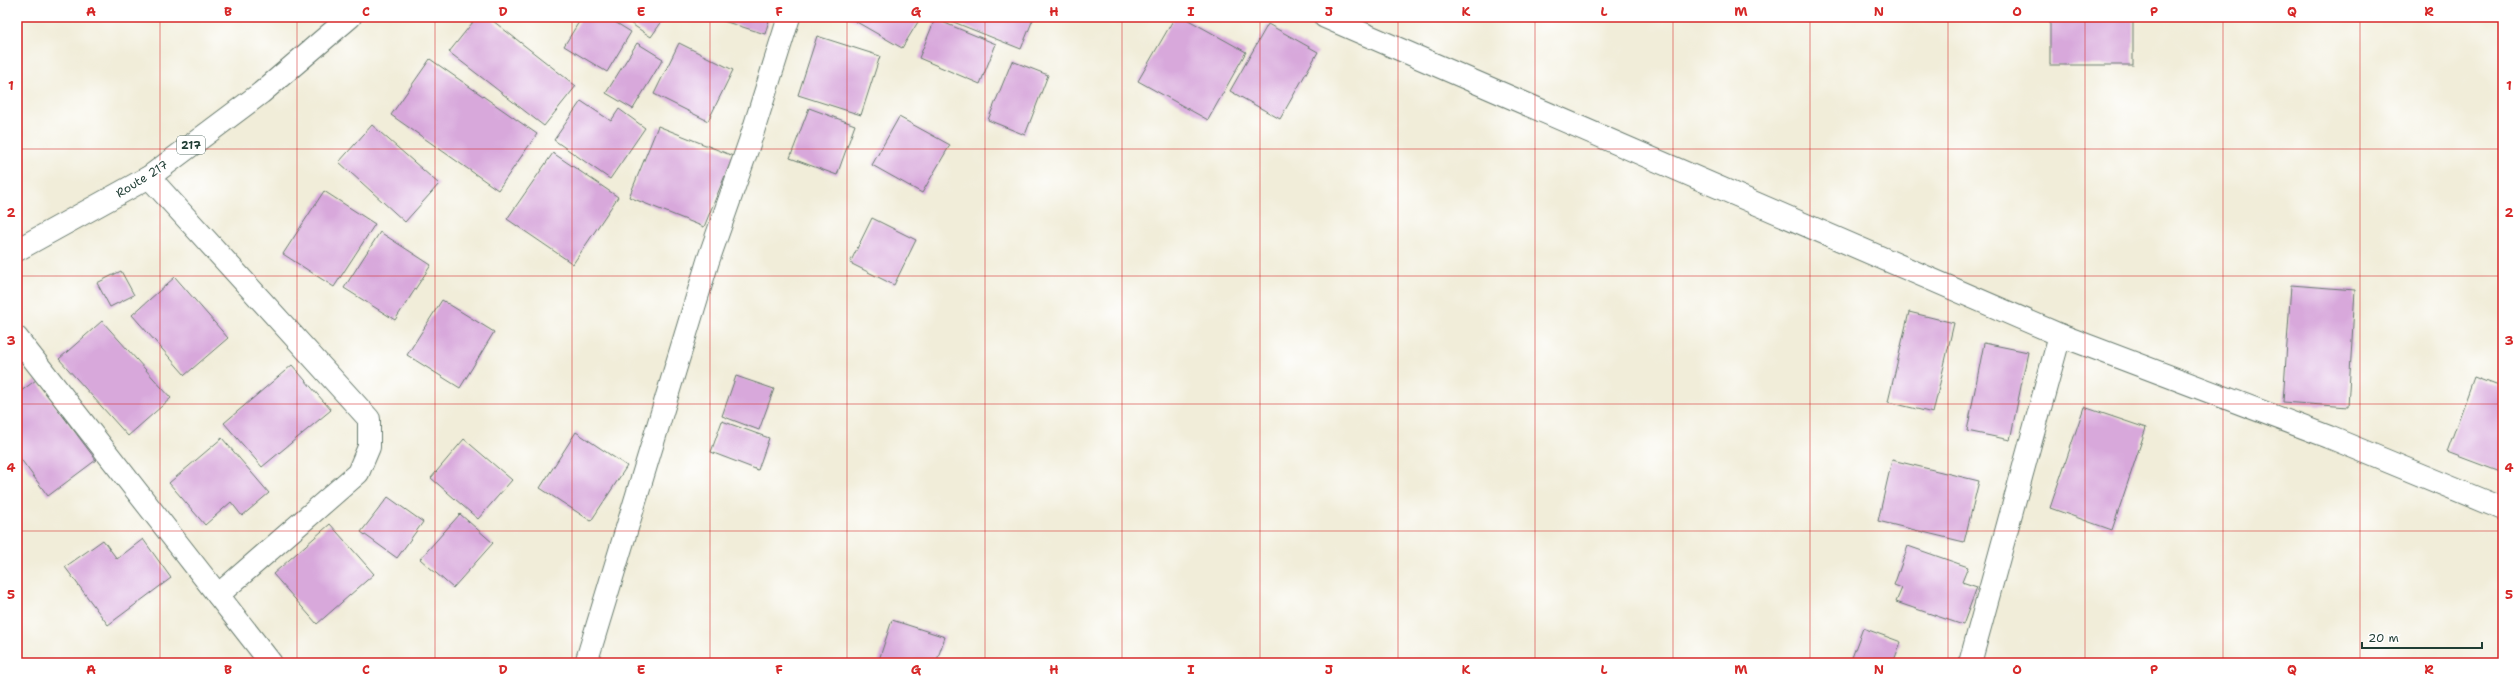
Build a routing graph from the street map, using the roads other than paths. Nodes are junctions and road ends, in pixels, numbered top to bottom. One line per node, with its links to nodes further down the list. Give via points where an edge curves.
1 (350, 17): 4 (street, Route 217 / 217, via 261,93)
2 (789, 17): 11 (street, via 749,144 708,261)
3 (1325, 17): 6 (street)
4 (149, 176): 5 (street, Route 217 / 217); 9 (street, via 369,419 370,447 358,473)
5 (17, 250)
6 (2060, 335): 8 (street, via 2328,438); 12 (street)
7 (17, 338): 9 (street)
8 (2503, 509)
9 (218, 595): 10 (street)
10 (271, 663)
11 (586, 663)
12 (1970, 663)

